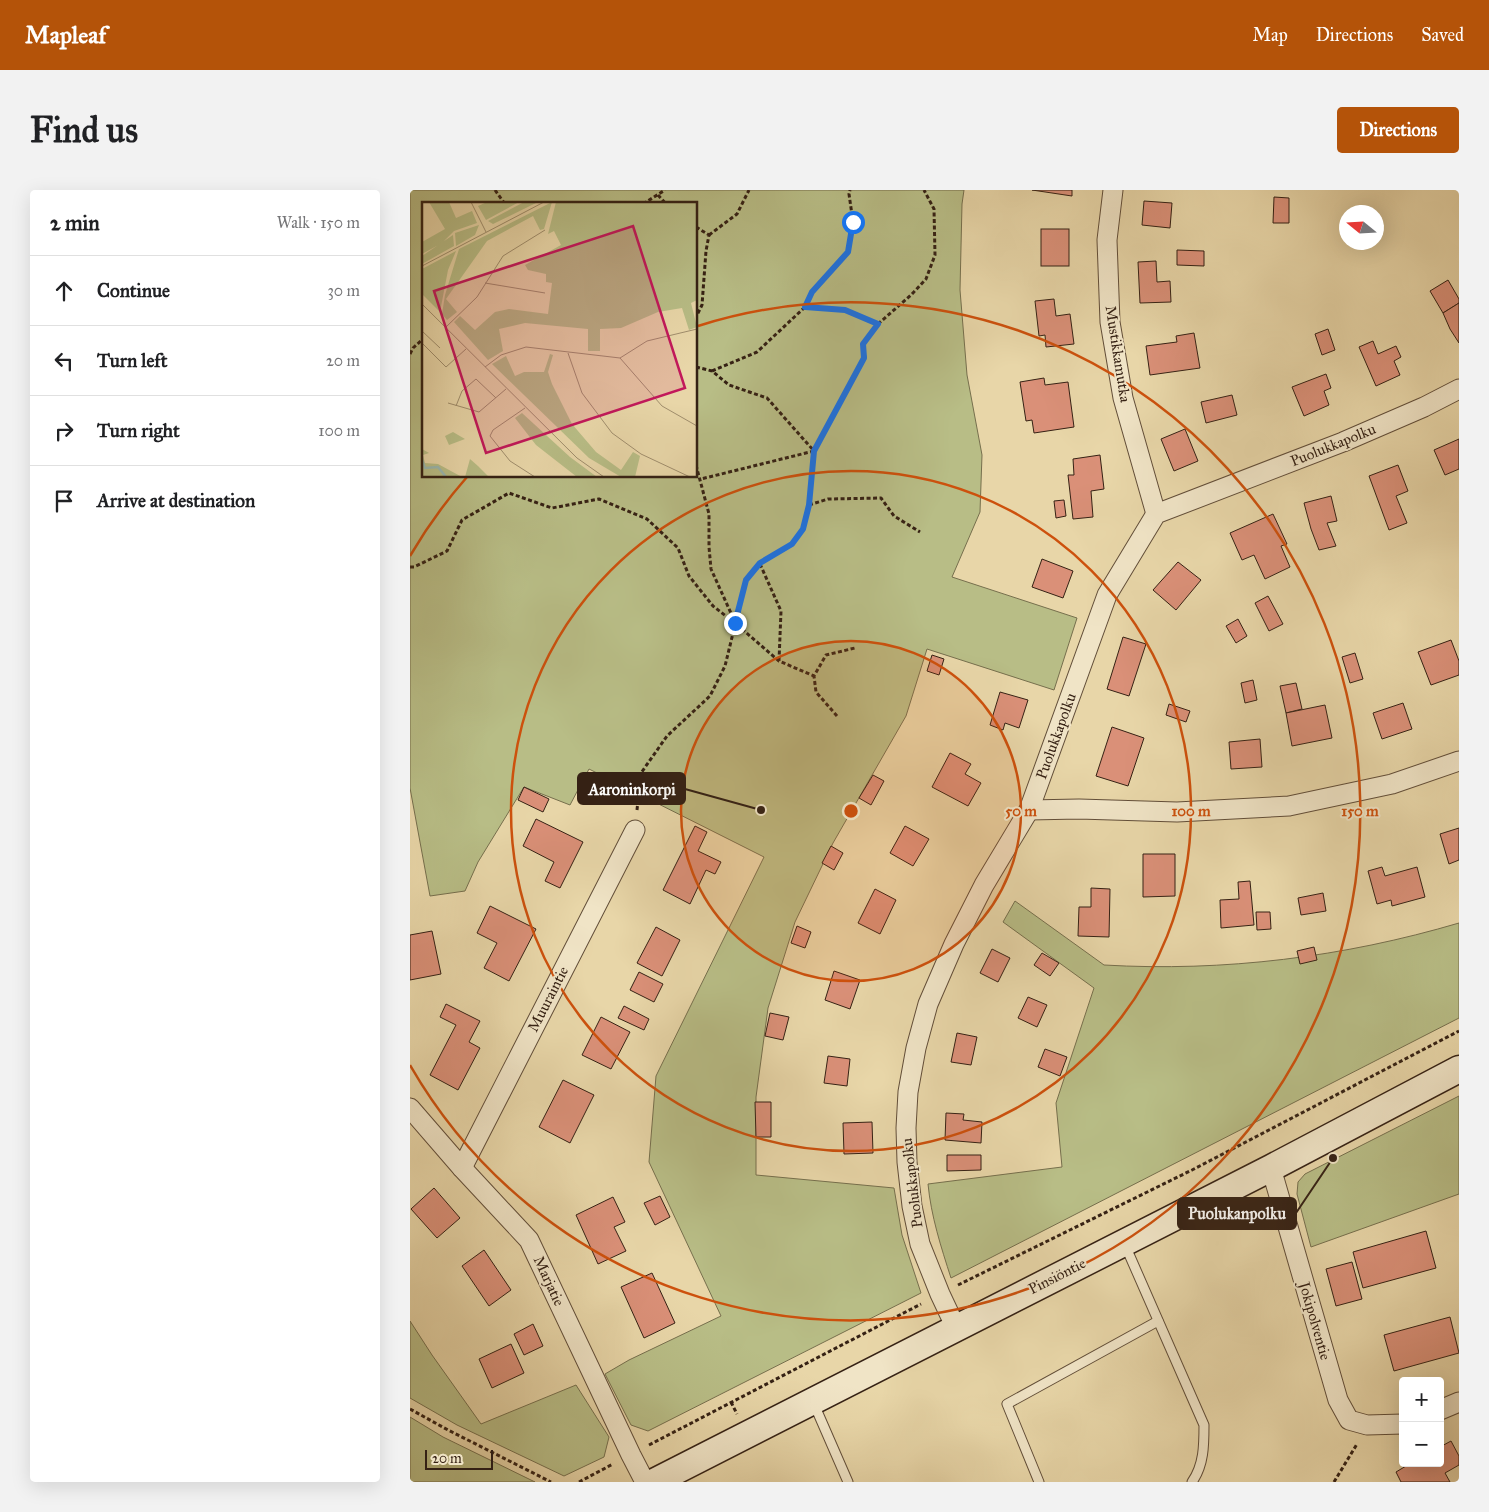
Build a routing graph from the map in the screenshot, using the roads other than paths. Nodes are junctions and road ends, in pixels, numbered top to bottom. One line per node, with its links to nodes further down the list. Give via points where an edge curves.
1 (1113, 190): 3 (street, Mustikkamutka, via 1107,240 1110,322 1123,398)
2 (1459, 389): 3 (street, Puolukkapolku, via 1343,442)
3 (1156, 514): 5 (street, Puolukkapolku, via 1107,595)
4 (1459, 761): 5 (street, via 1392,784 1290,806 1177,812)
5 (1029, 810): 13 (street, Puolukkapolku, via 984,885 939,978 928,1004 909,1084 906,1128 912,1206 920,1244)
6 (635, 830): 9 (street, Muuraintie)
7 (1459, 1069): 10 (main road, Pinsiöntie)
8 (410, 1108): 9 (street, Marjatie)
9 (462, 1168): 18 (street, Marjatie, via 529,1240)
10 (1271, 1168): 11 (main road, Pinsiöntie); 17 (street, Jokipolventie, via 1338,1400 1349,1420 1367,1426)
11 (1124, 1242): 12 (lane); 13 (main road, Pinsiöntie)
12 (1158, 1321): 21 (lane, via 1007,1404); 22 (lane, via 1204,1425 1205,1450)
13 (956, 1328): 14 (main road, Pinsiöntie)
14 (812, 1401): 19 (main road, Pinsiöntie); 20 (lane)
15 (1459, 1402): 16 (street)
16 (1444, 1408)
17 (1399, 1424)
18 (645, 1482)
19 (654, 1482)
20 (848, 1482)
21 (1039, 1482)
22 (1192, 1482)

